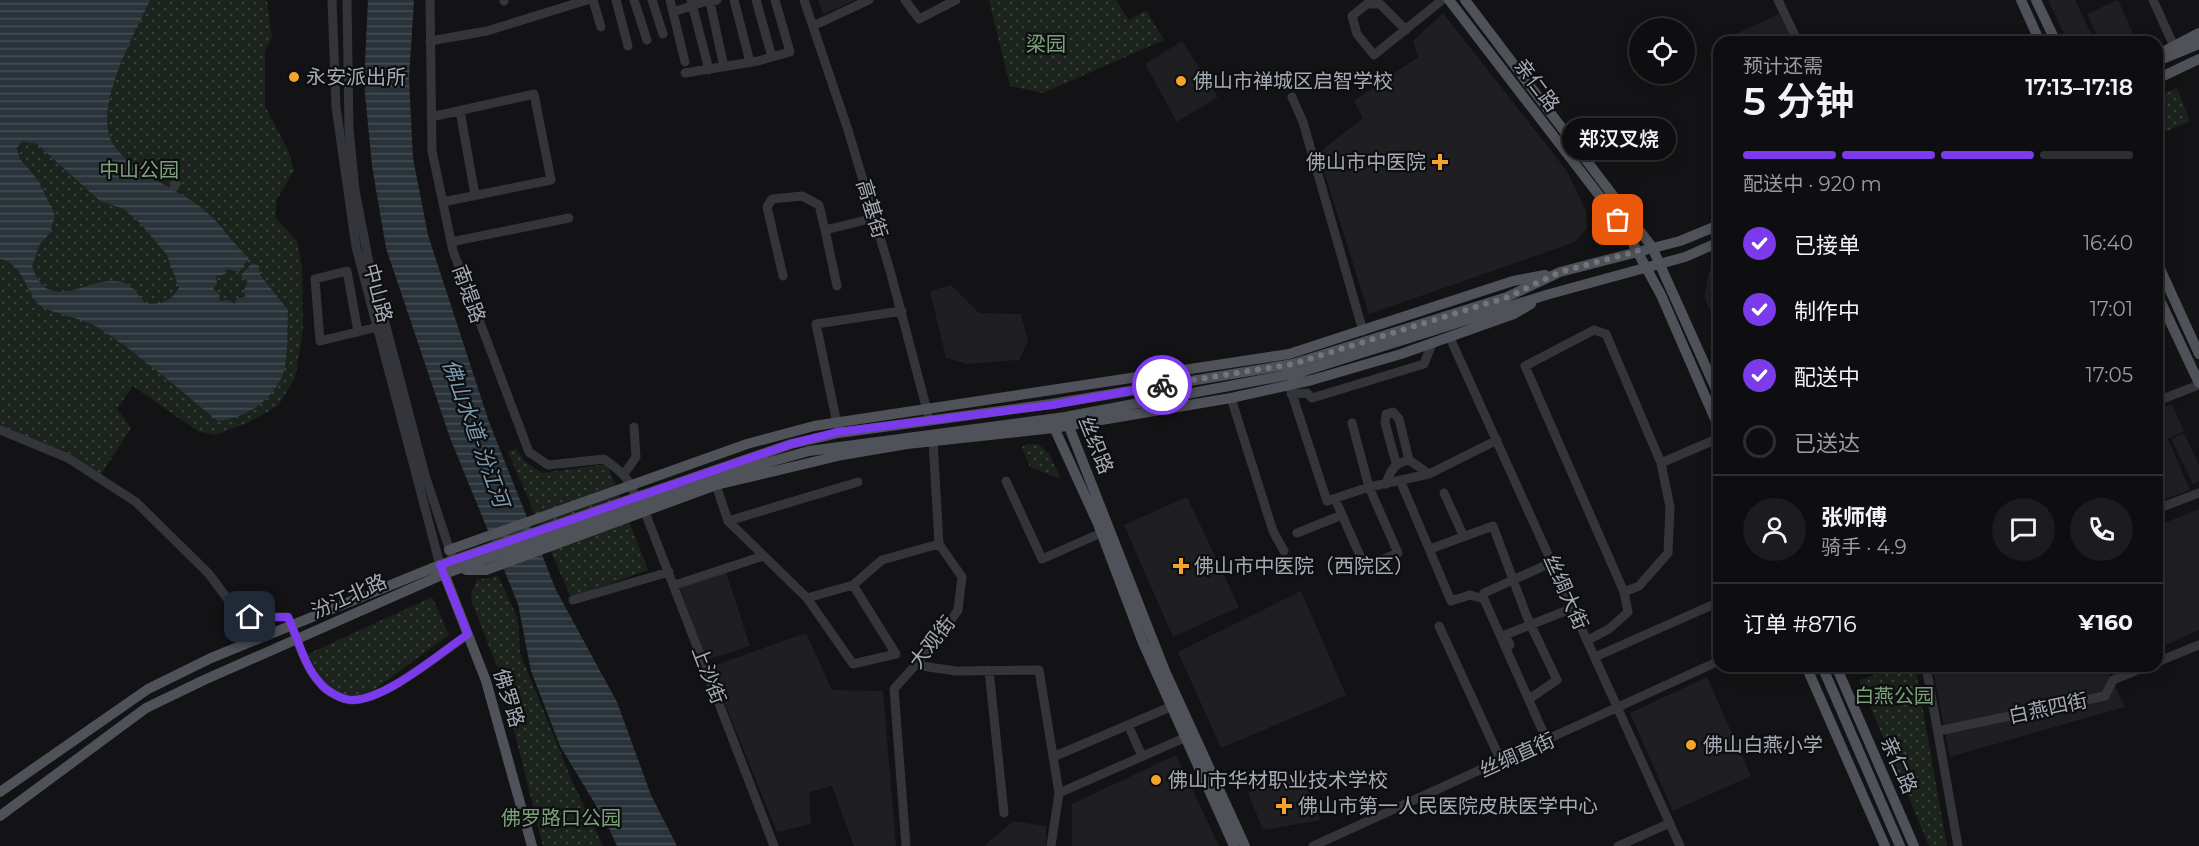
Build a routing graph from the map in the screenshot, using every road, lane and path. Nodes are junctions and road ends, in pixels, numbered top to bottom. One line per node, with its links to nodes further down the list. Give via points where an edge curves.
1 (332, 0): 74 (street, 中山路, via 336,106 356,247)
2 (347, 0): 74 (street, 中山路, via 349,129 355,190)
3 (430, 0): 35 (street, 南堤路)
4 (587, 0): 35 (street, via 487,31)
5 (593, 0): 28 (street)
6 (616, 0): 39 (street)
7 (634, 0): 36 (street)
8 (652, 0): 31 (street)
9 (670, 0): 26 (street)
10 (734, 0): 45 (street)
11 (756, 0): 41 (street)
12 (775, 0): 41 (street, via 790,52)
13 (804, 0): 27 (street, 高基街)
14 (869, 0): 27 (street)
15 (905, 0): 16 (street, via 919,19)
16 (956, 0)
17 (1442, 0): 29 (street)
18 (1449, 0): 64 (main road, 亲仁路)
19 (1466, 0): 63 (main road, 亲仁路)
20 (1778, 0): 32 (street)
21 (2021, 0): 33 (main road)
22 (2036, 0): 34 (main road)
23 (2153, 0): 37 (street)
24 (712, 1): 25 (street); 47 (street)
25 (692, 3): 26 (street); 48 (street)
26 (673, 12): 44 (street)
27 (813, 26): 58 (street, 高基街)
28 (601, 27)
29 (1406, 30): 29 (street, via 1374,55 1357,34 1352,16 1367,4 1380,4)
30 (2199, 33): 37 (main road)
31 (663, 34)
32 (1795, 36)
33 (2037, 36)
34 (2053, 36)
35 (430, 40): 54 (street, 南堤路)
36 (647, 40)
37 (2174, 44): 40 (main road)
38 (2199, 44): 42 (main road)
39 (628, 45)
40 (2163, 51)
41 (772, 57): 45 (street)
42 (2163, 59)
43 (2199, 59): 50 (main road)
44 (685, 62)
45 (750, 62): 47 (street)
46 (2199, 65): 51 (main road)
47 (724, 67): 48 (street)
48 (709, 70): 49 (street)
49 (686, 73)
50 (2163, 76)
51 (2163, 77)
52 (1292, 97): 75 (street, via 1303,122)
53 (460, 111): 54 (street); 55 (street); 55 (street, via 534,94 551,180)
54 (431, 117): 56 (street, 南堤路, via 432,151)
55 (475, 195): 56 (street)
56 (443, 202): 61 (street, 南堤路)
57 (569, 218): 61 (street)
58 (874, 218): 60 (street); 73 (street, 高基街)
59 (1713, 227): 63 (main road)
60 (825, 230): 69 (street, via 819,206 802,196 772,199 767,207); 70 (street)
61 (452, 242): 101 (street, 南堤路, via 529,452 548,465 604,459)
62 (1713, 245): 65 (main road)
63 (1652, 247): 64 (main road); 65 (main road, 亲仁路)
64 (1638, 251): 66 (main road, 亲仁路); 67 (main road)
65 (1661, 263): 66 (main road); 80 (main road)
66 (1648, 267): 71 (main road); 87 (main road)
67 (1560, 272): 75 (main road, via 1513,281); 85 (main road, via 1508,297 1293,364)
68 (2163, 275): 79 (main road)
69 (783, 276)
70 (837, 286)
71 (1546, 295): 77 (main road, via 1514,314); 88 (main road, via 1298,373)
72 (2163, 307): 81 (main road)
73 (902, 311): 86 (street, 高基街); 93 (street, via 816,324)
74 (382, 326): 76 (street); 122 (street, 中山路); 126 (street, 中山路)
75 (1363, 331): 86 (main road, via 1289,354)
76 (358, 332): 76 (street, via 347,271 315,279 320,341)
77 (1450, 338): 78 (main road); 95 (street, 丝绸大街)
78 (1432, 344): 82 (main road); 82 (street, via 1424,364 1312,398)
79 (2199, 354)
80 (1713, 382)
81 (2199, 384): 84 (street)
82 (1290, 390): 83 (main road); 112 (street, via 1327,501)
83 (1231, 398): 88 (main road); 123 (street, via 1273,531)
84 (2163, 399)
85 (1052, 405): 88 (main road, 丝织路); 89 (main road); 90 (main road, 丝织路)
86 (928, 409): 89 (street, 高基街); 93 (main road)
87 (1713, 414)
88 (1071, 419): 90 (main road); 175 (main road, via 1132,568 1131,585 1177,700)
89 (929, 421): 93 (main road)
90 (1053, 423): 96 (main road); 111 (main road, via 809,451); 117 (main road, 丝织路)
91 (1352, 423): 108 (street)
92 (634, 427): 101 (street, via 636,457)
93 (837, 427): 111 (main road, via 747,444)
94 (0, 430): 140 (street, via 68,458 136,502 209,574 232,605 250,617 288,617 310,669 320,685 336,695 352,700 375,694)
95 (1497, 440): 102 (street); 125 (street, 丝绸大街)
96 (933, 441): 107 (main road, via 842,455); 120 (street)
97 (1713, 441): 100 (street)
98 (1409, 460): 99 (street); 99 (street, via 1399,419 1393,412 1386,414 1385,423); 102 (street)
99 (1396, 463): 106 (street)
100 (1660, 463): 132 (street, via 1670,507 1668,553 1639,586); 132 (street, via 1606,334 1594,330 1525,366)
101 (624, 474): 111 (street, 南堤路)
102 (1429, 474): 103 (street)
103 (1400, 480): 106 (street); 121 (street)
104 (858, 482): 116 (street)
105 (1006, 482): 117 (street, via 1042,559)
106 (1386, 484): 108 (street)
107 (716, 485): 111 (main road); 116 (street)
108 (1369, 487): 112 (street); 114 (street, via 1398,553 1365,567)
109 (1444, 493): 119 (street)
110 (2199, 493): 113 (street)
111 (639, 499): 115 (main road); 115 (main road); 122 (main road, via 614,491); 128 (street, 上沙街)
112 (1335, 499): 114 (street)
113 (2163, 507)
114 (1342, 515): 118 (street)
115 (607, 516): 127 (main road, 汾江北路); 127 (main road, via 486,570)
116 (728, 521): 124 (street)
117 (1101, 533): 154 (main road, 丝织路)
118 (1297, 533)
119 (1464, 537): 121 (street); 129 (street, via 1493,526)
120 (939, 543): 131 (street, via 882,560); 145 (street, 大观街, via 962,577 958,610)
121 (1430, 549): 160 (street, via 1451,601 1470,595 1484,599)
122 (449, 550): 126 (street); 127 (street, 中山路)
123 (1284, 550)
124 (763, 556): 130 (street); 134 (street)
125 (1553, 562): 129 (street); 137 (street, 丝绸大街)
126 (440, 565): 127 (main road, 汾江北路); 140 (main road, 佛罗路); 164 (main road, 汾江北路, via 212,658 148,689); 167 (main road, 汾江北路, via 146,708)
127 (456, 565)
128 (669, 572): 130 (street, 上沙街); 135 (street)
129 (1513, 579): 133 (street); 138 (street)
130 (675, 585): 171 (street, 上沙街)
131 (854, 585): 134 (street); 134 (street, via 896,654 853,664)
132 (1624, 592): 141 (street, via 1628,612 1609,629)
133 (1484, 593)
134 (807, 598)
135 (573, 600)
136 (1713, 605): 143 (street)
137 (1573, 608): 138 (street); 141 (street, 丝绸大街)
138 (1531, 624): 153 (street, via 1557,680); 153 (street, via 1505,635)
139 (1439, 626): 163 (street)
140 (468, 634): 170 (main road, 佛罗路, via 486,681)
141 (1588, 640): 143 (street, 丝绸大街)
142 (2199, 645): 144 (street)
143 (1595, 657): 155 (street, 丝绸大街)
144 (2163, 660)
145 (915, 665): 147 (street, via 956,671); 172 (street, 大观街, via 894,689)
146 (1713, 665): 155 (street, 丝绸直街)
147 (989, 670): 162 (street, via 1039,670); 166 (street)
148 (1809, 672): 179 (main road)
149 (1825, 672): 180 (main road, 亲仁路)
150 (1839, 672): 181 (main road, 亲仁路)
151 (1927, 672): 158 (street)
152 (2133, 672): 158 (street, 白燕四街, via 2114,680 2105,696)
153 (1533, 697): 156 (street)
154 (1170, 707): 157 (street); 159 (main road, 丝织路)
155 (1619, 709): 160 (street, 丝绸直街); 168 (street, 丝绸大街)
156 (1542, 719)
157 (1128, 725): 161 (street); 162 (street)
158 (1938, 731): 182 (street)
159 (1184, 738): 161 (street); 174 (main road, 丝织路)
160 (1547, 741): 163 (street, 丝绸直街)
161 (1142, 756): 165 (street)
162 (1053, 757): 165 (street)
163 (1501, 761): 176 (street, 丝绸直街)
164 (2, 790)
165 (1059, 793): 173 (street)
166 (1004, 813)
167 (0, 816)
168 (1670, 823): 169 (street); 178 (street, 丝绸大街)
169 (1637, 843): 177 (street)
170 (532, 846)
171 (774, 846)
172 (906, 846)
173 (1051, 846)
174 (1234, 846)
175 (1245, 846)
176 (1313, 846)
177 (1618, 846)
178 (1680, 846)
179 (1885, 846)
180 (1900, 846)
181 (1914, 846)
182 (1958, 846)

